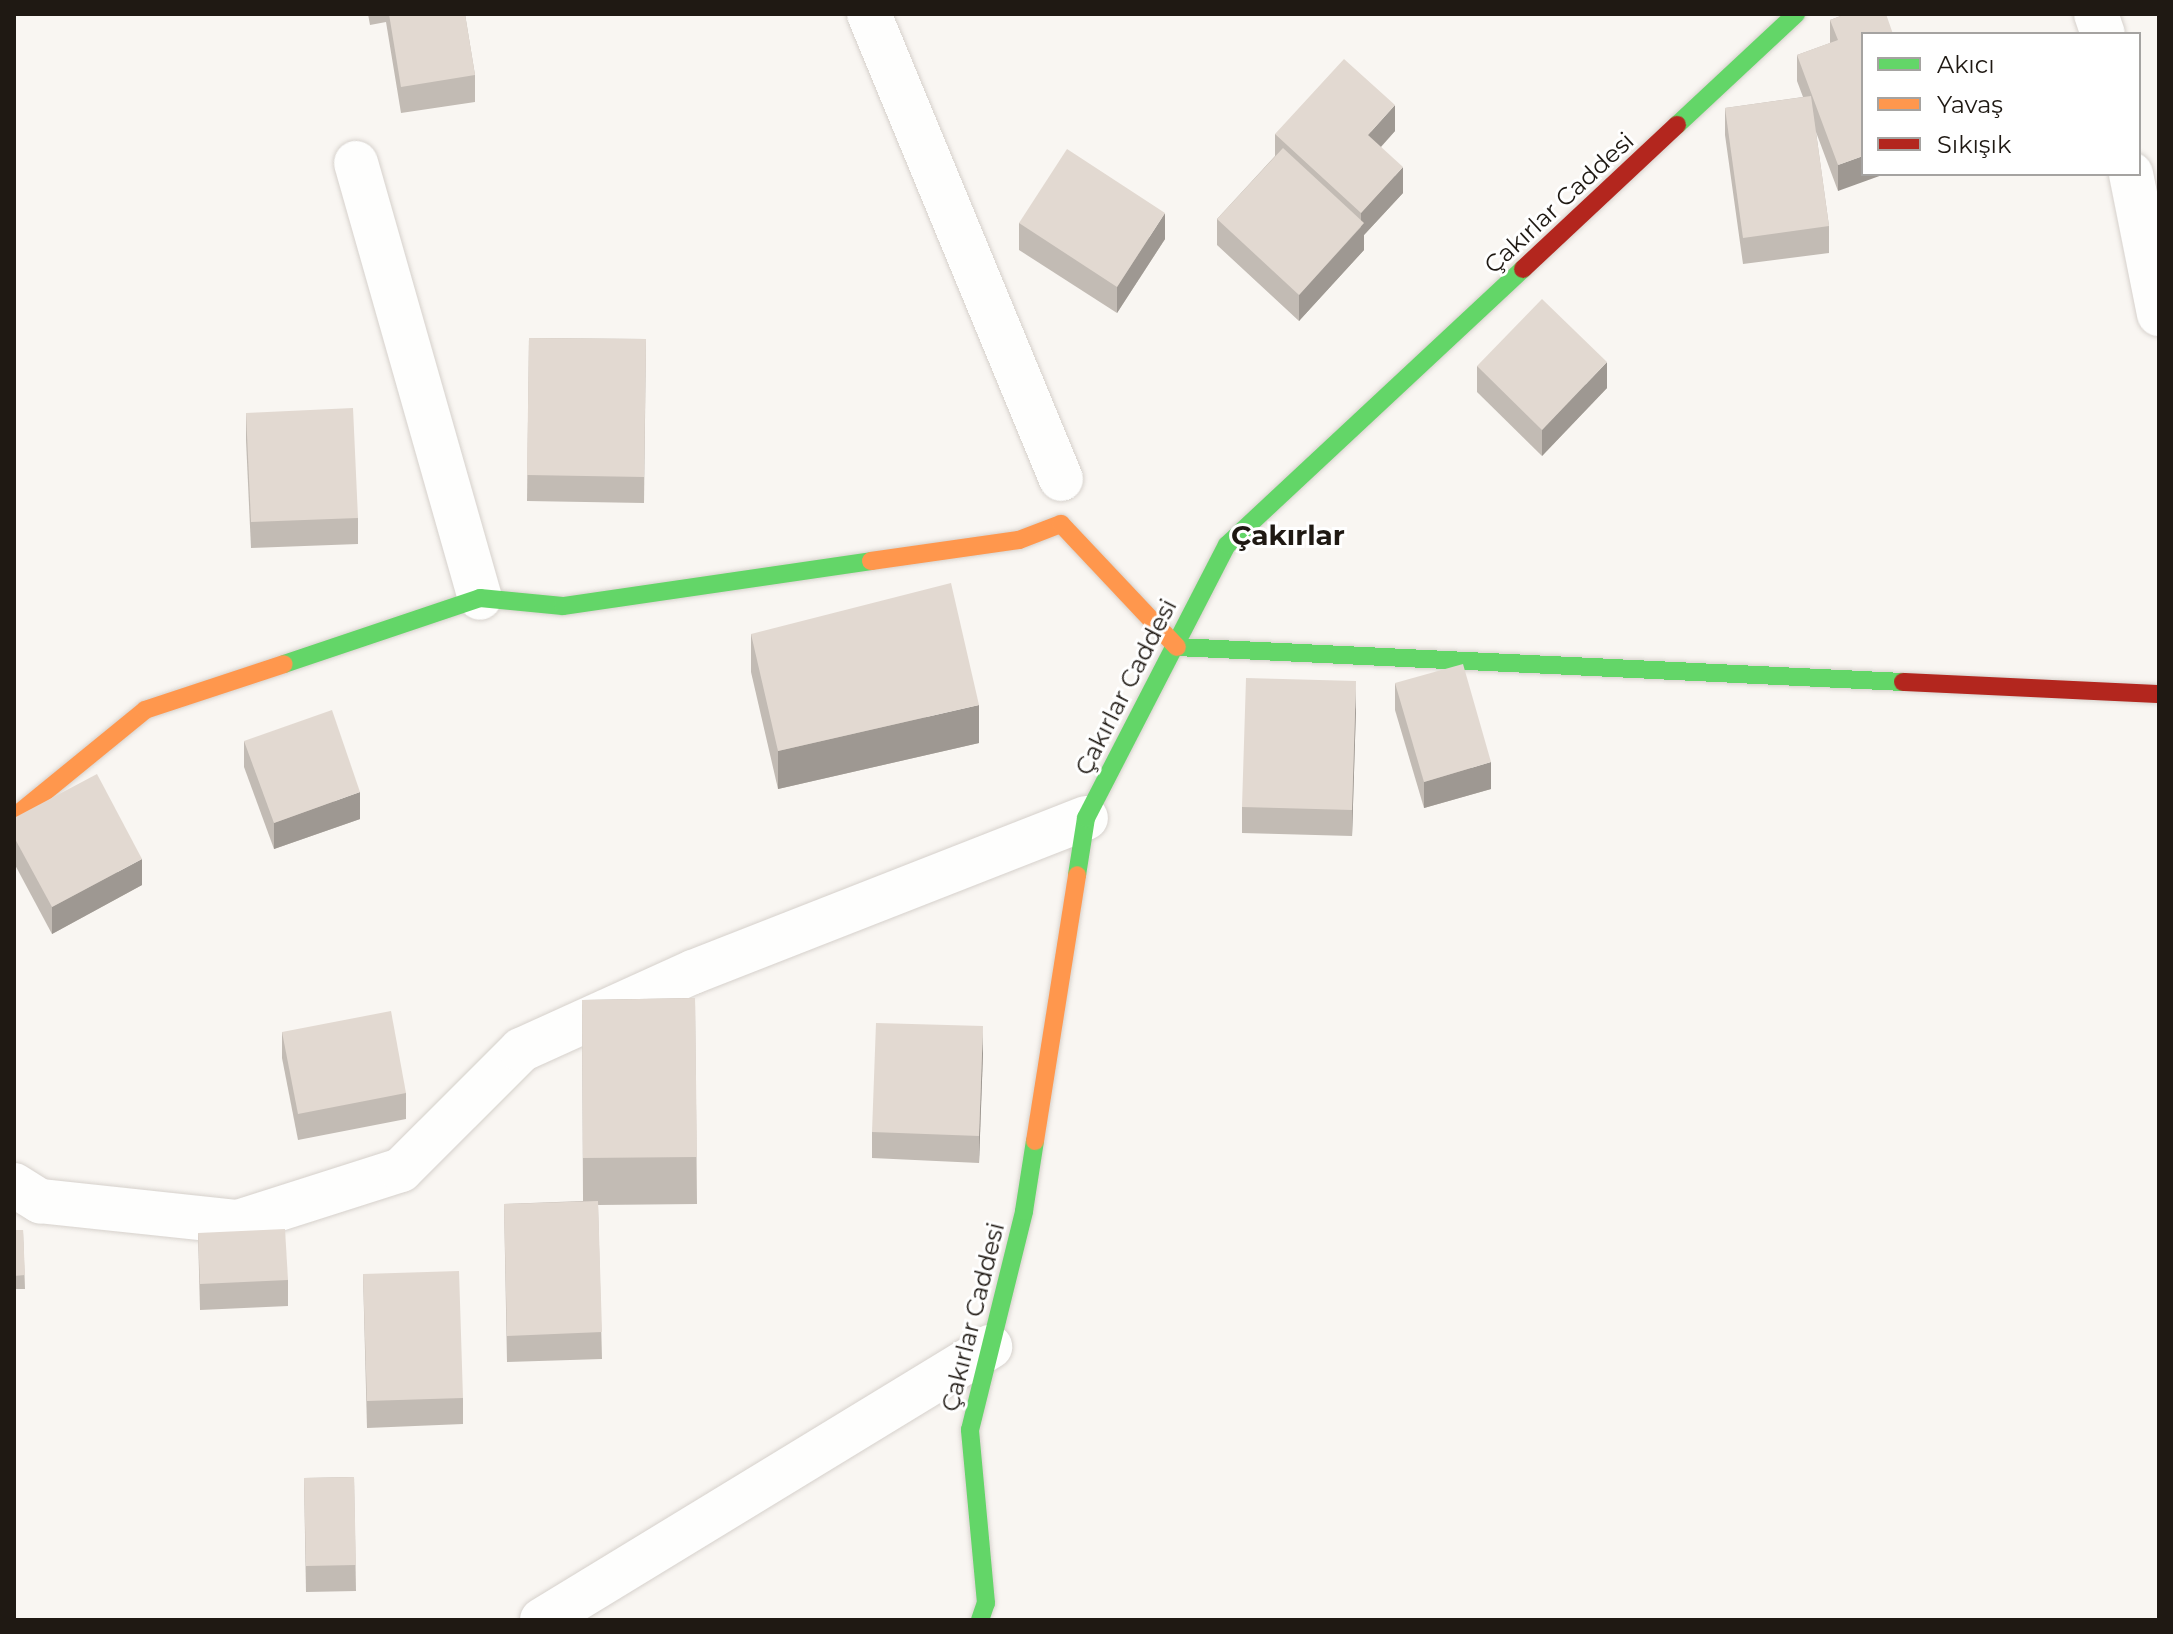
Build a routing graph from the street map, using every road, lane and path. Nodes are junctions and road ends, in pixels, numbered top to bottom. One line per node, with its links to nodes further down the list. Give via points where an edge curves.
1 (869, 14): 6 (street)
2 (1796, 14): 8 (street, Çakırlar Caddesi, via 1227,545)
3 (356, 163): 7 (street)
4 (2131, 176): 5 (street)
5 (2159, 314)
6 (1061, 479)
7 (480, 598): 8 (street, via 563,606 1019,540 1061,524); 10 (street, via 145,710)
8 (1174, 647): 9 (street); 11 (street, Çakırlar Caddesi)
9 (2159, 694)
10 (14, 817)
11 (1086, 818): 12 (street, via 693,972 521,1050 401,1170 238,1222 40,1201); 13 (street, Çakırlar Caddesi, via 1024,1211)
12 (14, 1185)
13 (990, 1347): 14 (street); 15 (street, Çakırlar Caddesi, via 970,1430 986,1603)
14 (542, 1620)
15 (980, 1620)

